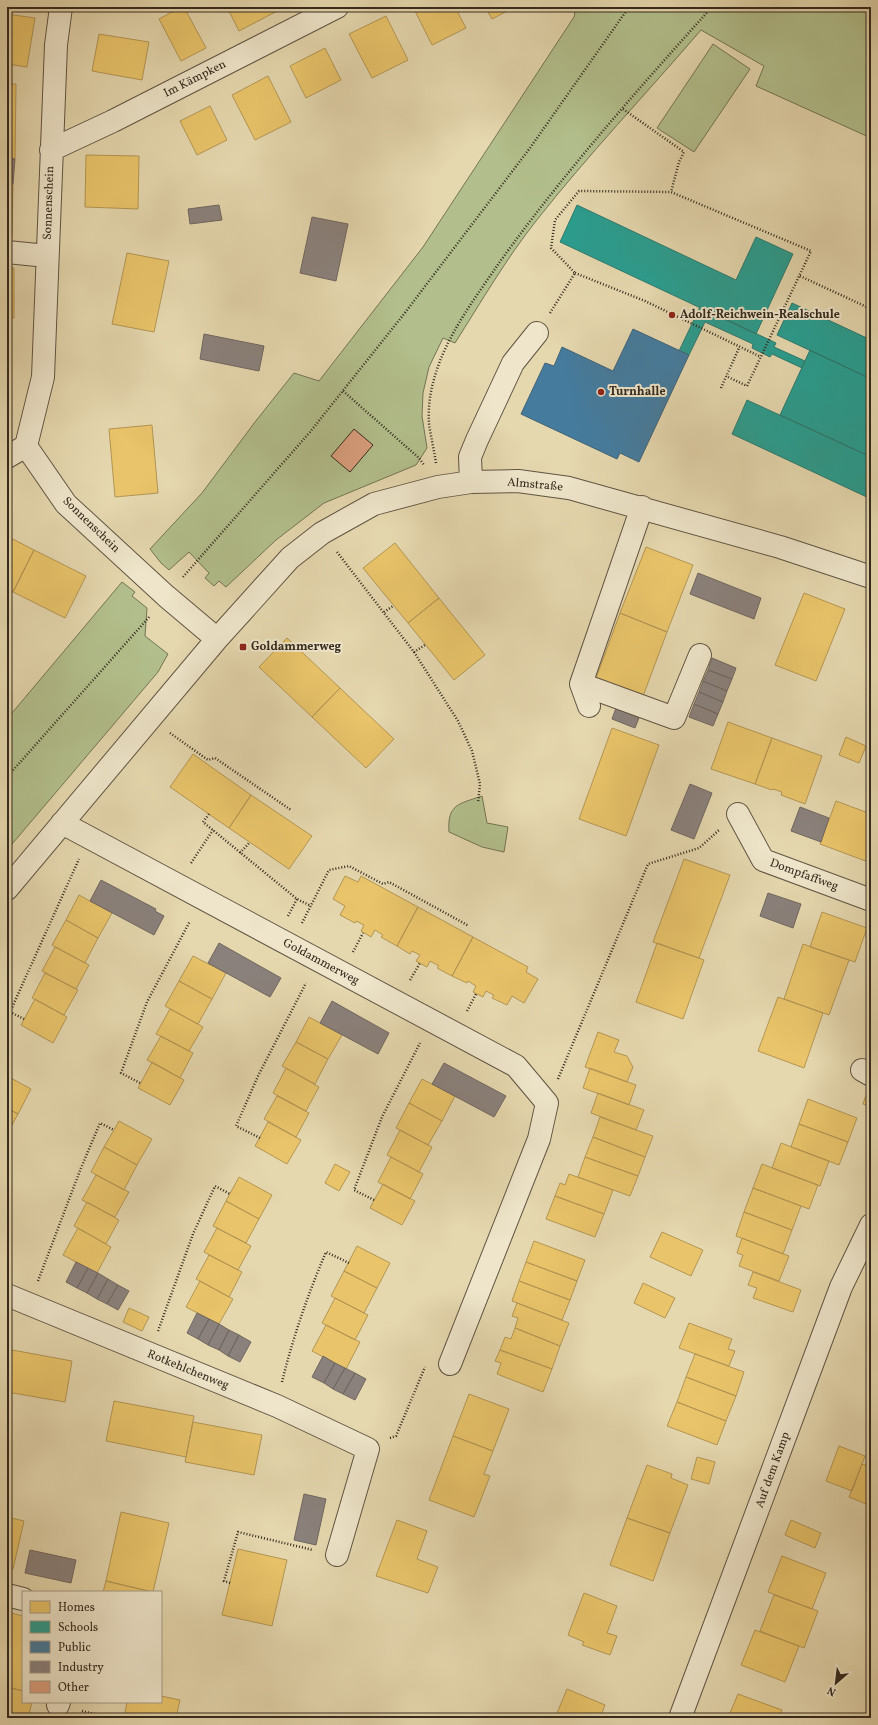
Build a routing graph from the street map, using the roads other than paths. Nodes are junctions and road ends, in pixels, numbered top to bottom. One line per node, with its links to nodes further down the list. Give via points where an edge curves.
1 (62, 7): 3 (street, Sonnenschein, via 56,45)
2 (337, 7): 3 (street, Im Kämpken)
3 (51, 150): 5 (street, Sonnenschein)
4 (7, 252): 5 (street)
5 (47, 256): 7 (street, Sonnenschein, via 43,377)
6 (537, 333): 9 (street, via 513,363 477,440 470,457)
7 (26, 446): 8 (street); 12 (street, Sonnenschein, via 66,504)
8 (7, 457)
9 (471, 482): 10 (street, Almstraße, via 518,481 569,488); 12 (street, Almstraße, via 438,487 374,504 322,533 290,558)
10 (642, 507): 11 (street, Almstraße, via 780,547); 14 (street)
11 (871, 577)
12 (217, 640): 17 (street)
13 (700, 655): 14 (street, via 674,718)
14 (581, 684): 15 (street)
15 (588, 706)
16 (738, 814): 19 (street, Dompfaffweg, via 762,860)
17 (62, 823): 18 (street); 22 (street, Goldammerweg, via 516,1066 547,1102 540,1139)
18 (7, 889)
19 (871, 900)
20 (871, 1225): 26 (street, Auf dem Kamp, via 841,1287)
21 (7, 1294): 23 (street, Rotkehlchenweg, via 277,1406 368,1448)
22 (450, 1364)
23 (337, 1555)
24 (7, 1595): 25 (street)
25 (22, 1599)
26 (680, 1718)

